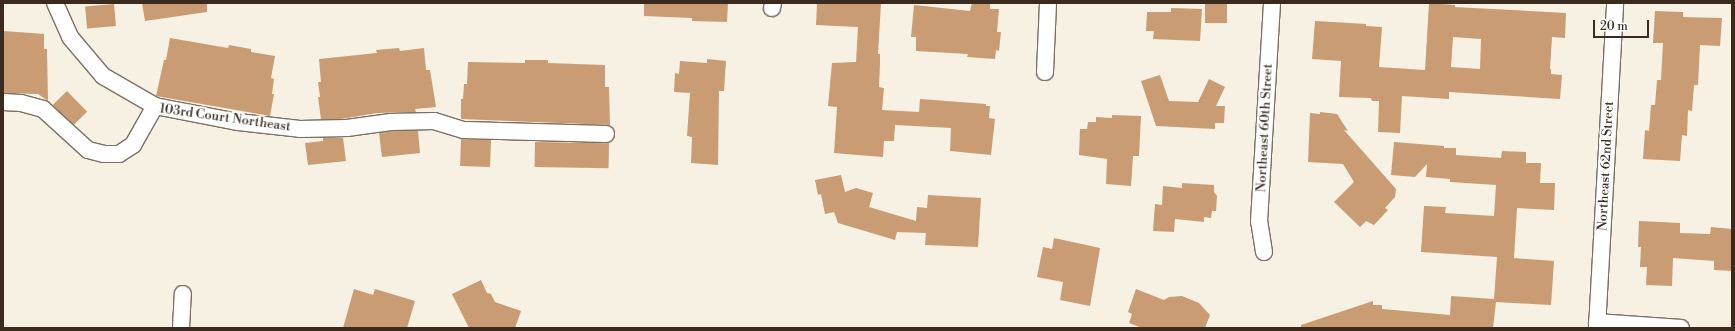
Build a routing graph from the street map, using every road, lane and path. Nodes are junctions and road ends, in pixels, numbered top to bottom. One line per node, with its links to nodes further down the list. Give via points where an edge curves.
1 (55, 3): 7 (street, via 70,37 103,76)
2 (1048, 3): 5 (street)
3 (1272, 3): 9 (street, Northeast 60th Street, via 1259,222)
4 (1615, 3): 11 (street, Northeast 62nd Street)
5 (1045, 72)
6 (3, 102): 7 (street, 103rd Court Northeast, via 42,109 88,150 104,154 119,154 133,145)
7 (155, 106): 8 (street, 103rd Court Northeast, via 238,122 300,129 434,121 464,130)
8 (606, 134)
9 (1264, 252)
10 (183, 294): 12 (street)
11 (1597, 325): 13 (street)
12 (181, 328)
13 (1681, 328)

